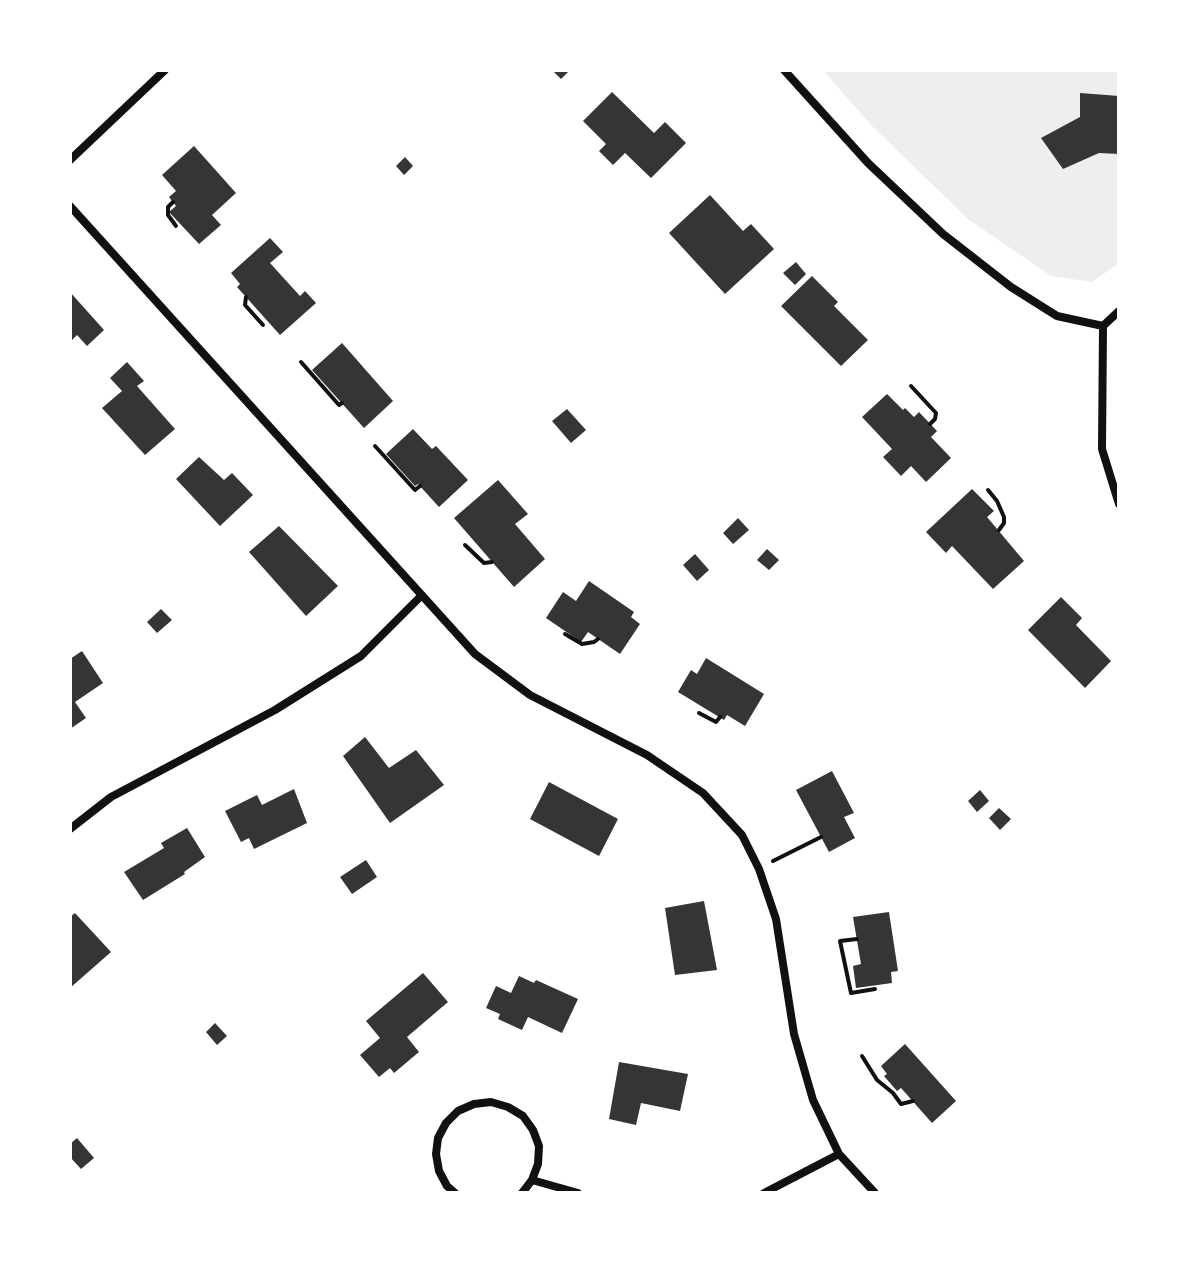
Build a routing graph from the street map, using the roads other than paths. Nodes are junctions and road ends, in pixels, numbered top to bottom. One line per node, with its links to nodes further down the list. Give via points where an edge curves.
1 (165, 70): 3 (street)
2 (784, 70): 6 (street, via 868,163 943,234 1057,316)
3 (70, 160)
4 (70, 206): 8 (street)
5 (1119, 311): 6 (street)
6 (1103, 326): 7 (street, via 1102,449)
7 (1119, 504)
8 (422, 595): 9 (street, via 361,656 275,710 111,797); 10 (street, via 475,654 530,695 647,755 703,793 742,835 776,919 797,1045 813,1100)
9 (70, 829)
10 (839, 1154): 15 (street); 16 (street)
11 (532, 1180): 12 (street, via 539,1146 523,1116 491,1102 474,1104 452,1117 438,1138 439,1171); 13 (street); 14 (street)
12 (455, 1193)
13 (522, 1193)
14 (578, 1193)
15 (764, 1193)
16 (875, 1193)

